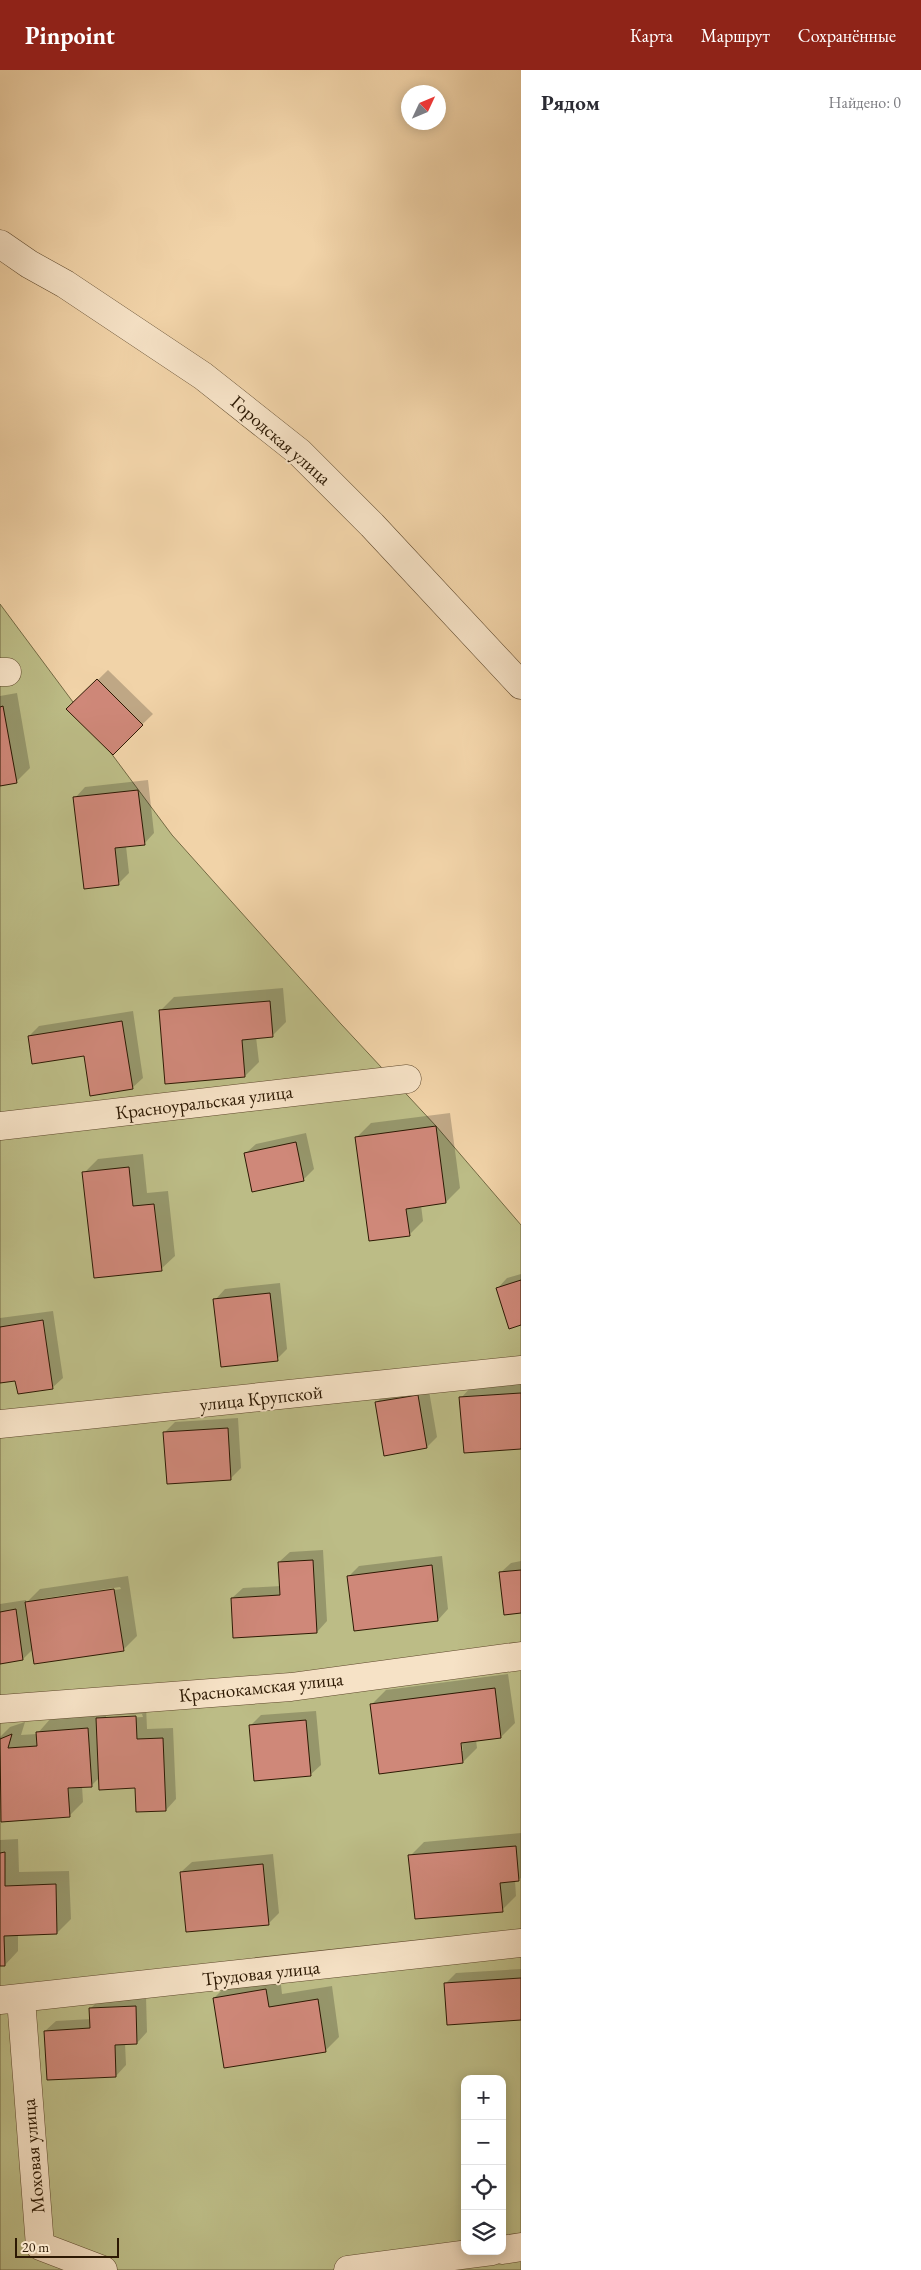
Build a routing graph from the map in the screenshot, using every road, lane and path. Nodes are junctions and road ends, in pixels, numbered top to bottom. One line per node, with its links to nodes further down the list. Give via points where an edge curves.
1 (0, 244): 2 (street, Городская улица, via 73,288 203,376 292,446 372,525)
2 (521, 685)
3 (407, 1079): 4 (street, Красноуральская улица)
4 (0, 1126)
5 (521, 1370): 6 (street, улица Крупской)
6 (0, 1424)
7 (521, 1656): 8 (street, Краснокамская улица, via 291,1687)
8 (0, 1709)
9 (521, 1943): 10 (street, Трудовая улица)
10 (10, 1999): 14 (street, Моховая улица, via 40,2246)
11 (521, 2247): 12 (street)
12 (506, 2249)
13 (462, 2255): 15 (street)
14 (103, 2270)
15 (348, 2270)

